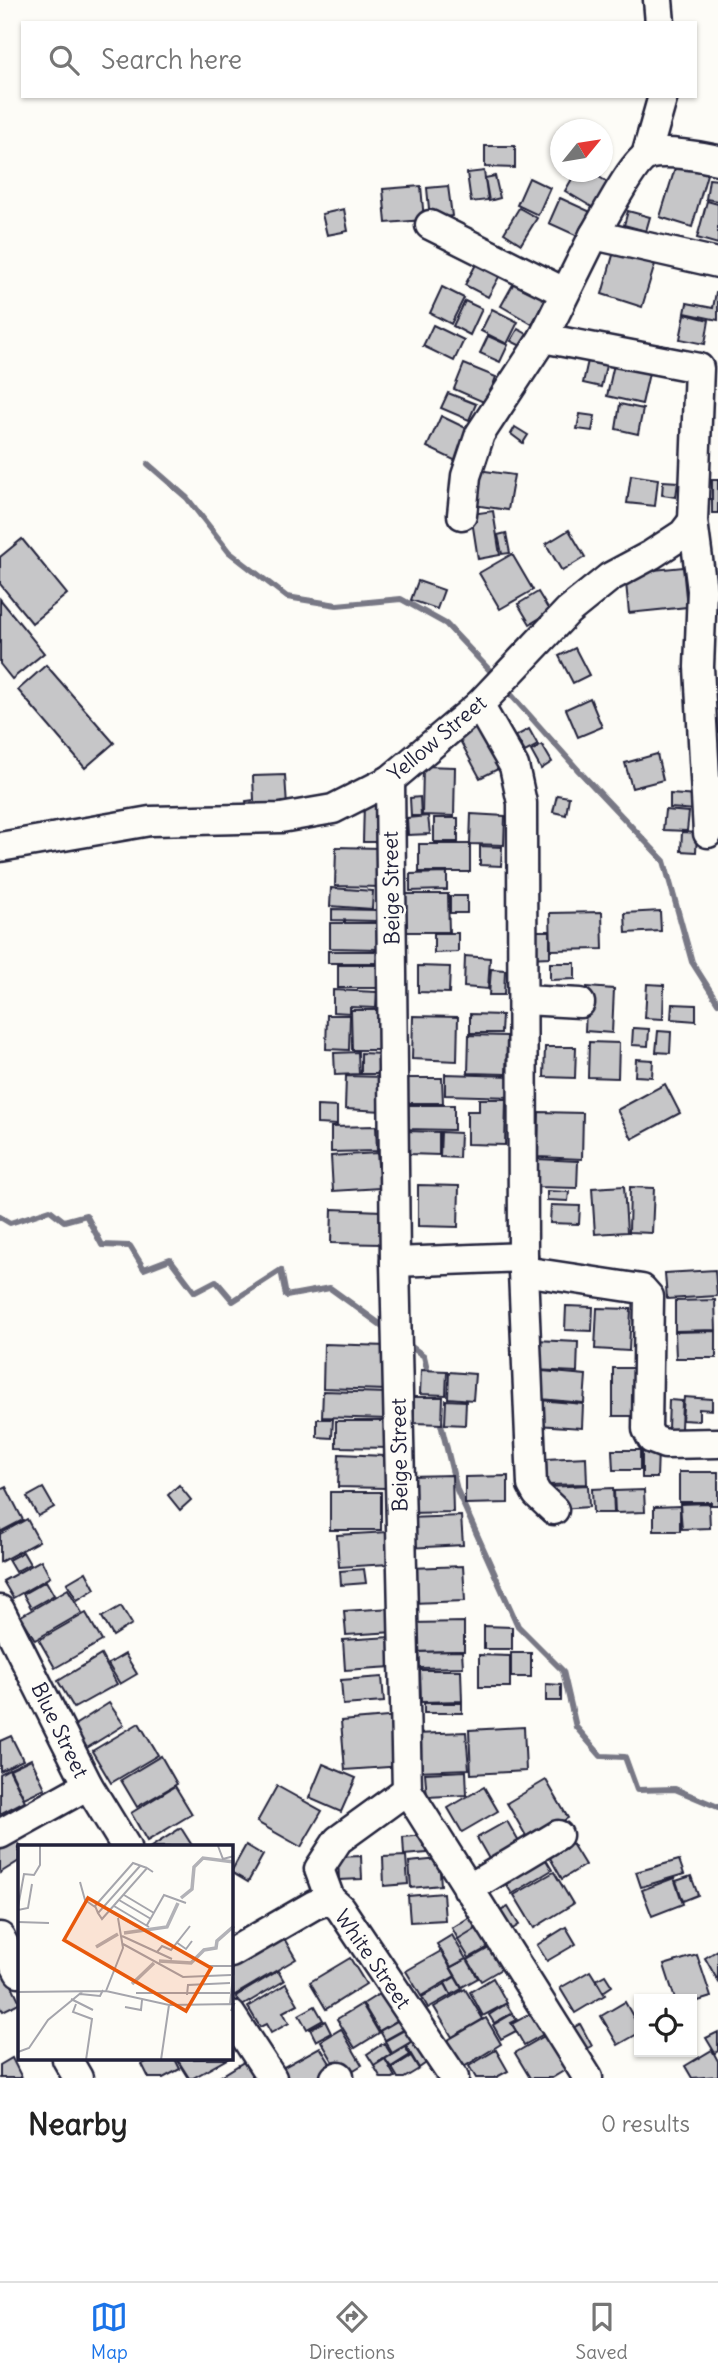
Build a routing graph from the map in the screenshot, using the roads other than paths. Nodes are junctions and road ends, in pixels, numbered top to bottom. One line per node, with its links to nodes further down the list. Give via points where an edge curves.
1 (658, 0): 2 (street)
2 (660, 21)
3 (662, 98): 4 (street)
4 (646, 156): 5 (street, via 661,153); 7 (street, via 635,166)
5 (718, 160)
6 (430, 225): 9 (street)
7 (594, 235): 8 (street); 9 (street)
8 (718, 263)
9 (564, 292): 10 (street)
10 (543, 338): 11 (street); 12 (street, via 480,434 466,477)
11 (709, 369): 13 (street)
12 (462, 515)
13 (693, 521): 14 (street, Yellow Street, via 683,534 610,578 568,611); 16 (street, via 702,590 699,667)
14 (482, 702): 15 (street, Yellow Street); 18 (street, via 514,766 522,803)
15 (390, 780): 17 (street, Yellow Street, via 332,809 281,818 150,821); 20 (street, Beige Street)
16 (708, 833)
17 (0, 847)
18 (524, 1000): 19 (street); 21 (street)
19 (580, 1003)
20 (395, 1262): 21 (street); 26 (street, Beige Street)
21 (523, 1264): 22 (street, via 646,1292 648,1429 652,1439 665,1444); 23 (street, via 532,1485)
22 (718, 1443)
23 (554, 1510)
24 (0, 1610): 25 (street, Blue Street)
25 (88, 1785): 27 (street); 29 (street, Blue Street)
26 (407, 1790): 30 (street); 31 (street, via 338,1840 319,1869)
27 (0, 1834)
28 (558, 1835): 30 (street)
29 (125, 1845)
30 (468, 1889): 40 (street)
31 (330, 1899): 33 (street, White Street); 39 (street, White Street, via 341,1908)
32 (0, 1937): 34 (street)
33 (233, 1953)
34 (18, 1970)
35 (233, 2018): 38 (street)
36 (68, 2060): 37 (street)
37 (78, 2078)
38 (272, 2078)
39 (454, 2078)
40 (588, 2078)

